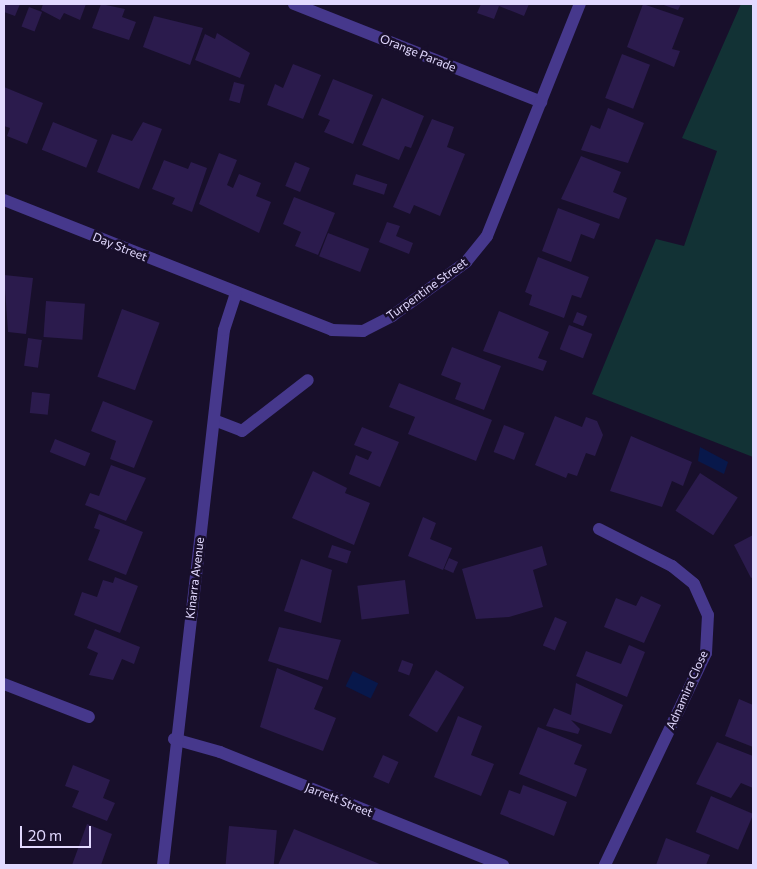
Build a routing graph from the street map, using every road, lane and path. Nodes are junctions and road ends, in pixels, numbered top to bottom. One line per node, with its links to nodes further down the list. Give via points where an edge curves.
1 (294, 4): 3 (street, Orange Parade)
2 (580, 4): 3 (street, Turpentine Street)
3 (541, 102): 5 (street, Turpentine Street, via 487,236 466,262 392,316 363,331 332,330)
4 (4, 200): 5 (street, Day Street)
5 (236, 293): 7 (street, Kinarra Avenue, via 224,330)
6 (308, 380): 7 (street, via 242,431)
7 (214, 420): 11 (street, Kinarra Avenue)
8 (599, 529): 14 (street, Adnamira Close, via 672,566 694,584 708,615 706,653)
9 (4, 684): 10 (street)
10 (89, 718)
11 (174, 739): 12 (street, Kinarra Avenue); 13 (street, Jarrett Street, via 229,756)
12 (163, 865)
13 (503, 865)
14 (605, 865)

